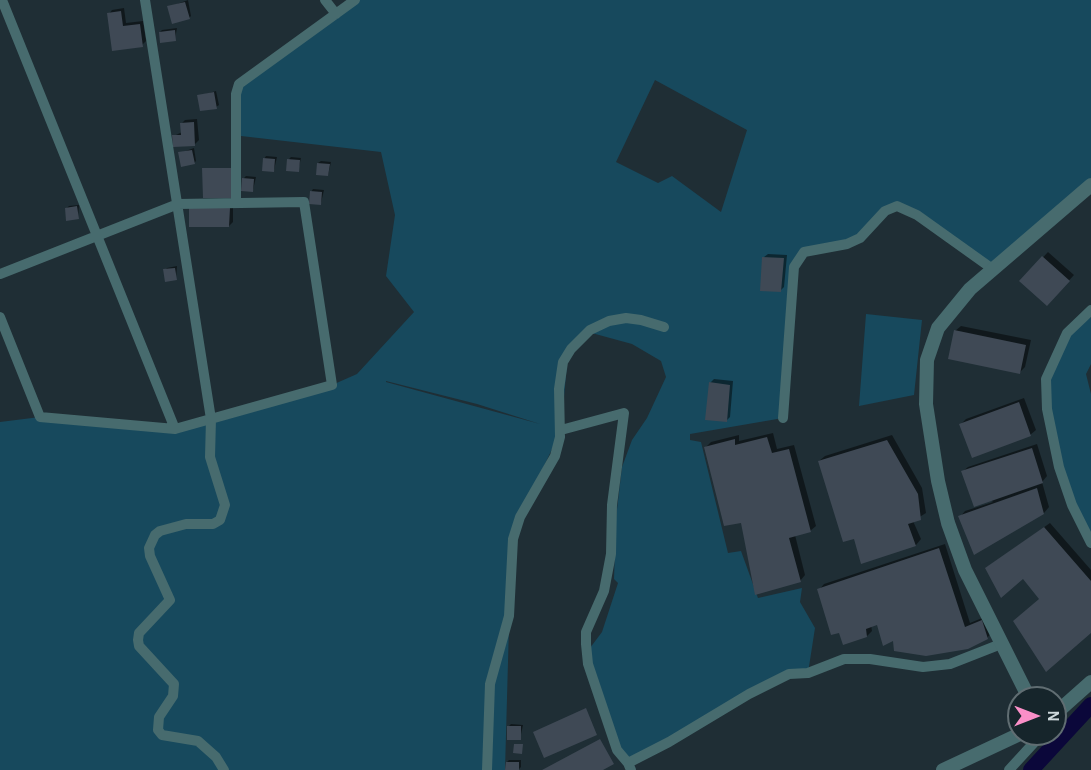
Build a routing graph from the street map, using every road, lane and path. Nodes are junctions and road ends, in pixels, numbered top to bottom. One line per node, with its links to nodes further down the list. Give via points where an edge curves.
1 (1, 0): 9 (street)
2 (146, 0): 8 (street)
3 (326, 0): 5 (street)
4 (355, 0): 5 (street)
5 (336, 14): 7 (street, via 239,84)
6 (1091, 186): 10 (street)
7 (236, 202): 8 (street); 16 (street, via 304,202 332,385)
8 (178, 204): 9 (street); 16 (street)
9 (97, 236): 11 (street); 17 (street)
10 (994, 270): 15 (street, via 917,215 897,206 885,212 860,238 804,252 794,267); 20 (street, via 970,289 938,328 927,360 926,404 948,523 965,570)
11 (0, 274)
12 (1091, 310): 19 (street, via 1067,333 1046,379 1047,409 1059,467)
13 (0, 318): 17 (street, via 40,417)
14 (664, 327): 18 (street, via 626,318 609,321 594,327 570,349 560,378)
15 (783, 418)
16 (211, 419): 17 (street); 27 (street, via 210,457 223,497 224,514 213,524 186,524 155,536 150,556 170,600 139,633 138,640 139,646 174,684 173,696 159,717 158,730 162,735 198,741)
17 (175, 429)
18 (561, 430): 26 (street, via 624,413 612,505 611,554 604,591 586,632 586,644 588,664 617,750); 28 (street, via 555,456 520,517 513,539 509,616 490,684)
19 (1091, 543)
20 (1001, 644): 22 (street); 26 (street, via 950,664 923,667 870,658 844,659 808,673 789,674 750,693)
21 (1091, 682): 23 (street)
22 (1023, 686)
23 (1067, 703)
24 (1007, 740): 29 (street)
25 (1031, 746): 30 (street)
26 (630, 766)
27 (224, 770)
28 (487, 770)
29 (942, 770)
30 (1009, 770)

